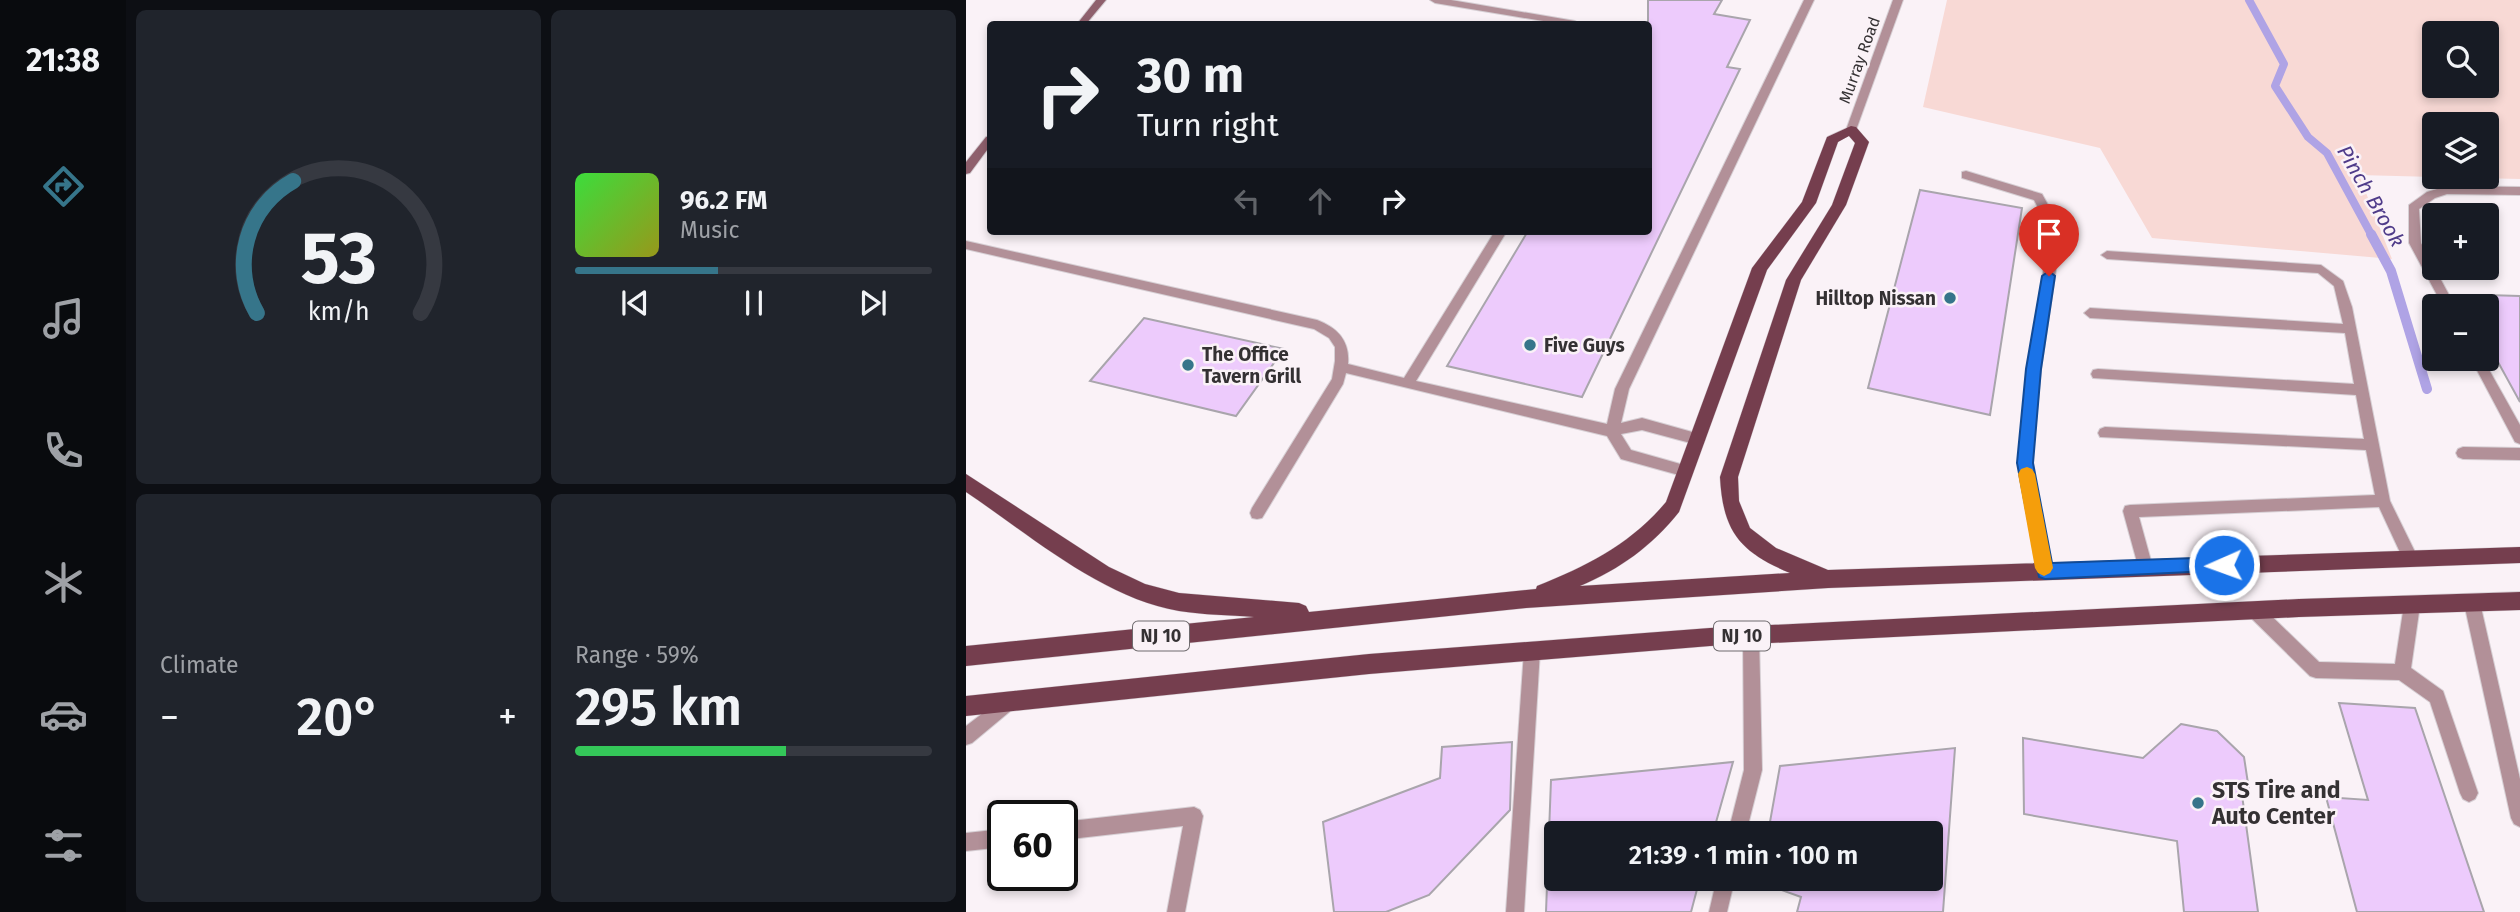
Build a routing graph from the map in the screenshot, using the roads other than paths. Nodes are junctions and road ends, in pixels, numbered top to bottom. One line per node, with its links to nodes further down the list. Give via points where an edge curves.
1 (1101, 0): 5 (street)
2 (1435, 0): 6 (street)
3 (1809, 0): 23 (street, via 1622,389)
4 (1898, 0): 7 (street, Murray Road)
5 (1084, 21)
6 (1558, 21)
7 (1851, 130): 26 (main road, via 1832,140 1809,203 1760,268); 38 (main road, via 1862,142 1839,205 1794,280 1729,477 1728,503 1734,523 1750,542)
8 (987, 143): 9 (street)
9 (966, 170)
10 (1965, 175): 37 (street, via 2038,197 2056,230 2025,463)
11 (2520, 191): 15 (street, via 2447,190 2413,208 2415,243)
12 (1499, 235): 21 (street)
13 (966, 245): 18 (street, via 1317,325 1332,331 1340,343)
14 (2107, 255): 17 (street, via 2321,269 2340,284)
15 (2443, 294)
16 (2090, 313): 17 (street)
17 (2350, 328): 22 (street)
18 (1341, 367): 21 (street); 33 (street, via 1338,380)
19 (2484, 371): 25 (street)
20 (2098, 374): 22 (street)
21 (1407, 384): 23 (street)
22 (2362, 390): 27 (street)
23 (1612, 431): 26 (street, via 1642,424); 30 (street, via 1626,455)
24 (2105, 433): 27 (street)
25 (2520, 438)
26 (1698, 439): 30 (main road)
27 (2373, 445): 32 (street)
28 (2463, 453): 29 (street)
29 (2520, 454)
30 (1686, 471): 39 (main road, via 1673,506 1656,530 1621,557)
31 (966, 482): 44 (main road, via 1102,573 1142,593 1229,608)
32 (2384, 501): 35 (street); 36 (street, via 2130,511)
33 (1257, 513)
34 (2520, 555): 35 (main road, NJ 10)
35 (2410, 558): 36 (main road, NJ 10)
36 (2145, 568): 37 (main road, NJ 10)
37 (2045, 571): 38 (main road, NJ 10)
38 (1828, 579): 39 (main road, NJ 10)
39 (1526, 599): 44 (main road, NJ 10)
40 (2520, 601): 41 (main road, NJ 10)
41 (2472, 603): 42 (main road, NJ 10); 53 (street)
42 (2412, 605): 43 (main road, NJ 10); 48 (street)
43 (2254, 610): 45 (main road, NJ 10); 48 (street, via 2316,670)
44 (1355, 615): 47 (main road, NJ 10)
45 (1751, 635): 46 (main road, NJ 10); 54 (street, via 1753,770)
46 (1532, 651): 49 (main road, NJ 10); 60 (street)
47 (966, 656)
48 (2402, 672): 52 (street, via 2437,697)
49 (1009, 701): 50 (main road, NJ 10); 51 (street)
50 (966, 706)
51 (966, 737)
52 (2469, 793)
53 (2520, 818)
54 (1740, 821)
55 (1078, 829): 59 (street, via 1194,816)
56 (987, 840): 57 (street)
57 (966, 842)
58 (1723, 891): 61 (street)
59 (1176, 912)
60 (1515, 912)
61 (1717, 912)

